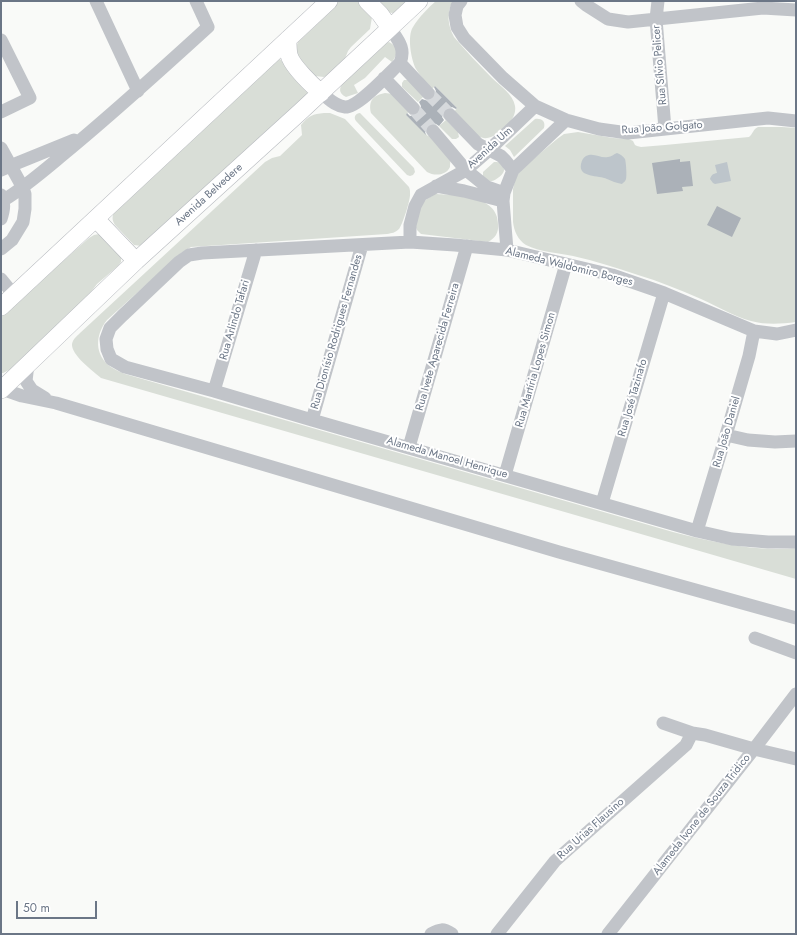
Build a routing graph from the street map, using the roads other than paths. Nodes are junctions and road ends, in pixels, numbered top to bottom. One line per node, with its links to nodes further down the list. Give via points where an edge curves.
1 (96, 1): 17 (street)
2 (196, 1): 17 (street, via 208,27)
3 (329, 1): 13 (main road)
4 (367, 1): 12 (main road)
5 (419, 1): 12 (main road, Avenida Belvedere)
6 (462, 1): 20 (street, Rua João Golgato, via 457,6 455,16 457,27 464,38)
7 (581, 1): 11 (street, via 608,18 628,22)
8 (658, 1): 11 (street, Rua Sílvio Pelicer)
9 (763, 4): 10 (street); 11 (street)
10 (796, 10)
11 (656, 19): 26 (street, Rua Sílvio Pelicer)
12 (390, 28): 15 (street, via 402,51); 19 (main road, Avenida Belvedere)
13 (288, 39): 19 (main road, via 289,55); 39 (main road)
14 (1, 40): 22 (street, via 30,98)
15 (400, 63): 16 (street); 18 (street)
16 (384, 78): 19 (street, via 356,103 346,107 337,105); 21 (street)
17 (138, 91): 28 (street)
18 (428, 92)
19 (321, 93): 46 (main road, Avenida Belvedere)
20 (535, 106): 24 (street, Rua João Golgato); 30 (street, Avenida Um)
21 (413, 108)
22 (1, 112)
23 (450, 115): 30 (street, via 478,144)
24 (566, 120): 26 (street, Rua João Golgato, via 599,129 628,133); 33 (street)
25 (796, 121): 26 (street, Rua João Golgato, via 768,118)
26 (666, 129)
27 (433, 131): 32 (street)
28 (87, 135): 31 (street); 35 (street)
29 (1, 148): 31 (street)
30 (489, 150): 32 (street, Avenida Um); 33 (street, via 505,160)
31 (6, 168): 35 (street)
32 (466, 170): 34 (street, Avenida Um); 36 (street)
33 (513, 170): 36 (street)
34 (436, 186): 36 (street); 40 (street, Avenida Um, via 421,194 415,206 410,225)
35 (23, 188): 37 (street); 43 (street, via 23,222 12,240)
36 (504, 197): 45 (street)
37 (2, 198): 38 (street, via 4,207)
38 (1, 219)
39 (96, 219): 46 (main road); 50 (main road)
40 (410, 242): 41 (street, Alameda Waldomiro Borges); 42 (street, Alameda Waldomiro Borges)
41 (362, 245): 44 (street, Alameda Waldomiro Borges); 59 (street, Rua Dionísio Rodrigues Fernandes)
42 (467, 246): 45 (street, Alameda Waldomiro Borges); 62 (street, Rua Ivete Aparecida Ferreira)
43 (1, 249)
44 (256, 250): 54 (street, Alameda Waldomiro Borges, via 189,255 110,328 106,339); 57 (street, Rua Arlindo Tafari)
45 (507, 250): 47 (street, Alameda Waldomiro Borges)
46 (136, 261): 55 (main road, Avenida Belvedere)
47 (566, 264): 49 (street, Alameda Waldomiro Borges, via 612,275); 63 (street, Rua Martíria Lopes Simon)
48 (1, 279): 50 (street)
49 (664, 293): 53 (street, Alameda Waldomiro Borges); 64 (street, Rua José Tazinafo)
50 (14, 295): 51 (main road)
51 (1, 307)
52 (796, 330): 53 (street, Alameda Waldomiro Borges, via 777,334)
53 (754, 331): 60 (street, Rua João Daniel)
54 (107, 350): 57 (street, Alameda Manoel Henrique, via 111,359 125,367)
55 (28, 364): 56 (main road, Avenida Belvedere); 58 (street, via 26,381 32,390)
56 (2, 389): 58 (street)
57 (214, 390): 59 (street, Alameda Manoel Henrique)
58 (56, 403): 67 (street, via 559,552)
59 (312, 420): 62 (street, Alameda Manoel Henrique)
60 (726, 435): 61 (street, via 748,440); 65 (street, Rua João Daniel)
61 (796, 441)
62 (409, 447): 63 (street, Alameda Manoel Henrique)
63 (505, 475): 64 (street, Alameda Manoel Henrique)
64 (602, 503): 65 (street, Alameda Manoel Henrique)
65 (697, 531): 66 (street, Alameda Manoel Henrique, via 732,539)
66 (796, 542)
67 (796, 618)
68 (755, 638): 69 (street)
69 (796, 653)
70 (796, 694): 73 (street, Alameda Ivone de Souza Tridico)
71 (663, 723): 72 (street)
72 (692, 733): 73 (street); 77 (street, Rua Urias Flausino, via 686,745 556,861)
73 (754, 749): 74 (street); 78 (street, Alameda Ivone de Souza Tridico)
74 (796, 759)
75 (435, 932): 76 (street, via 447,930)
76 (452, 934)
77 (497, 934)
78 (608, 934)

